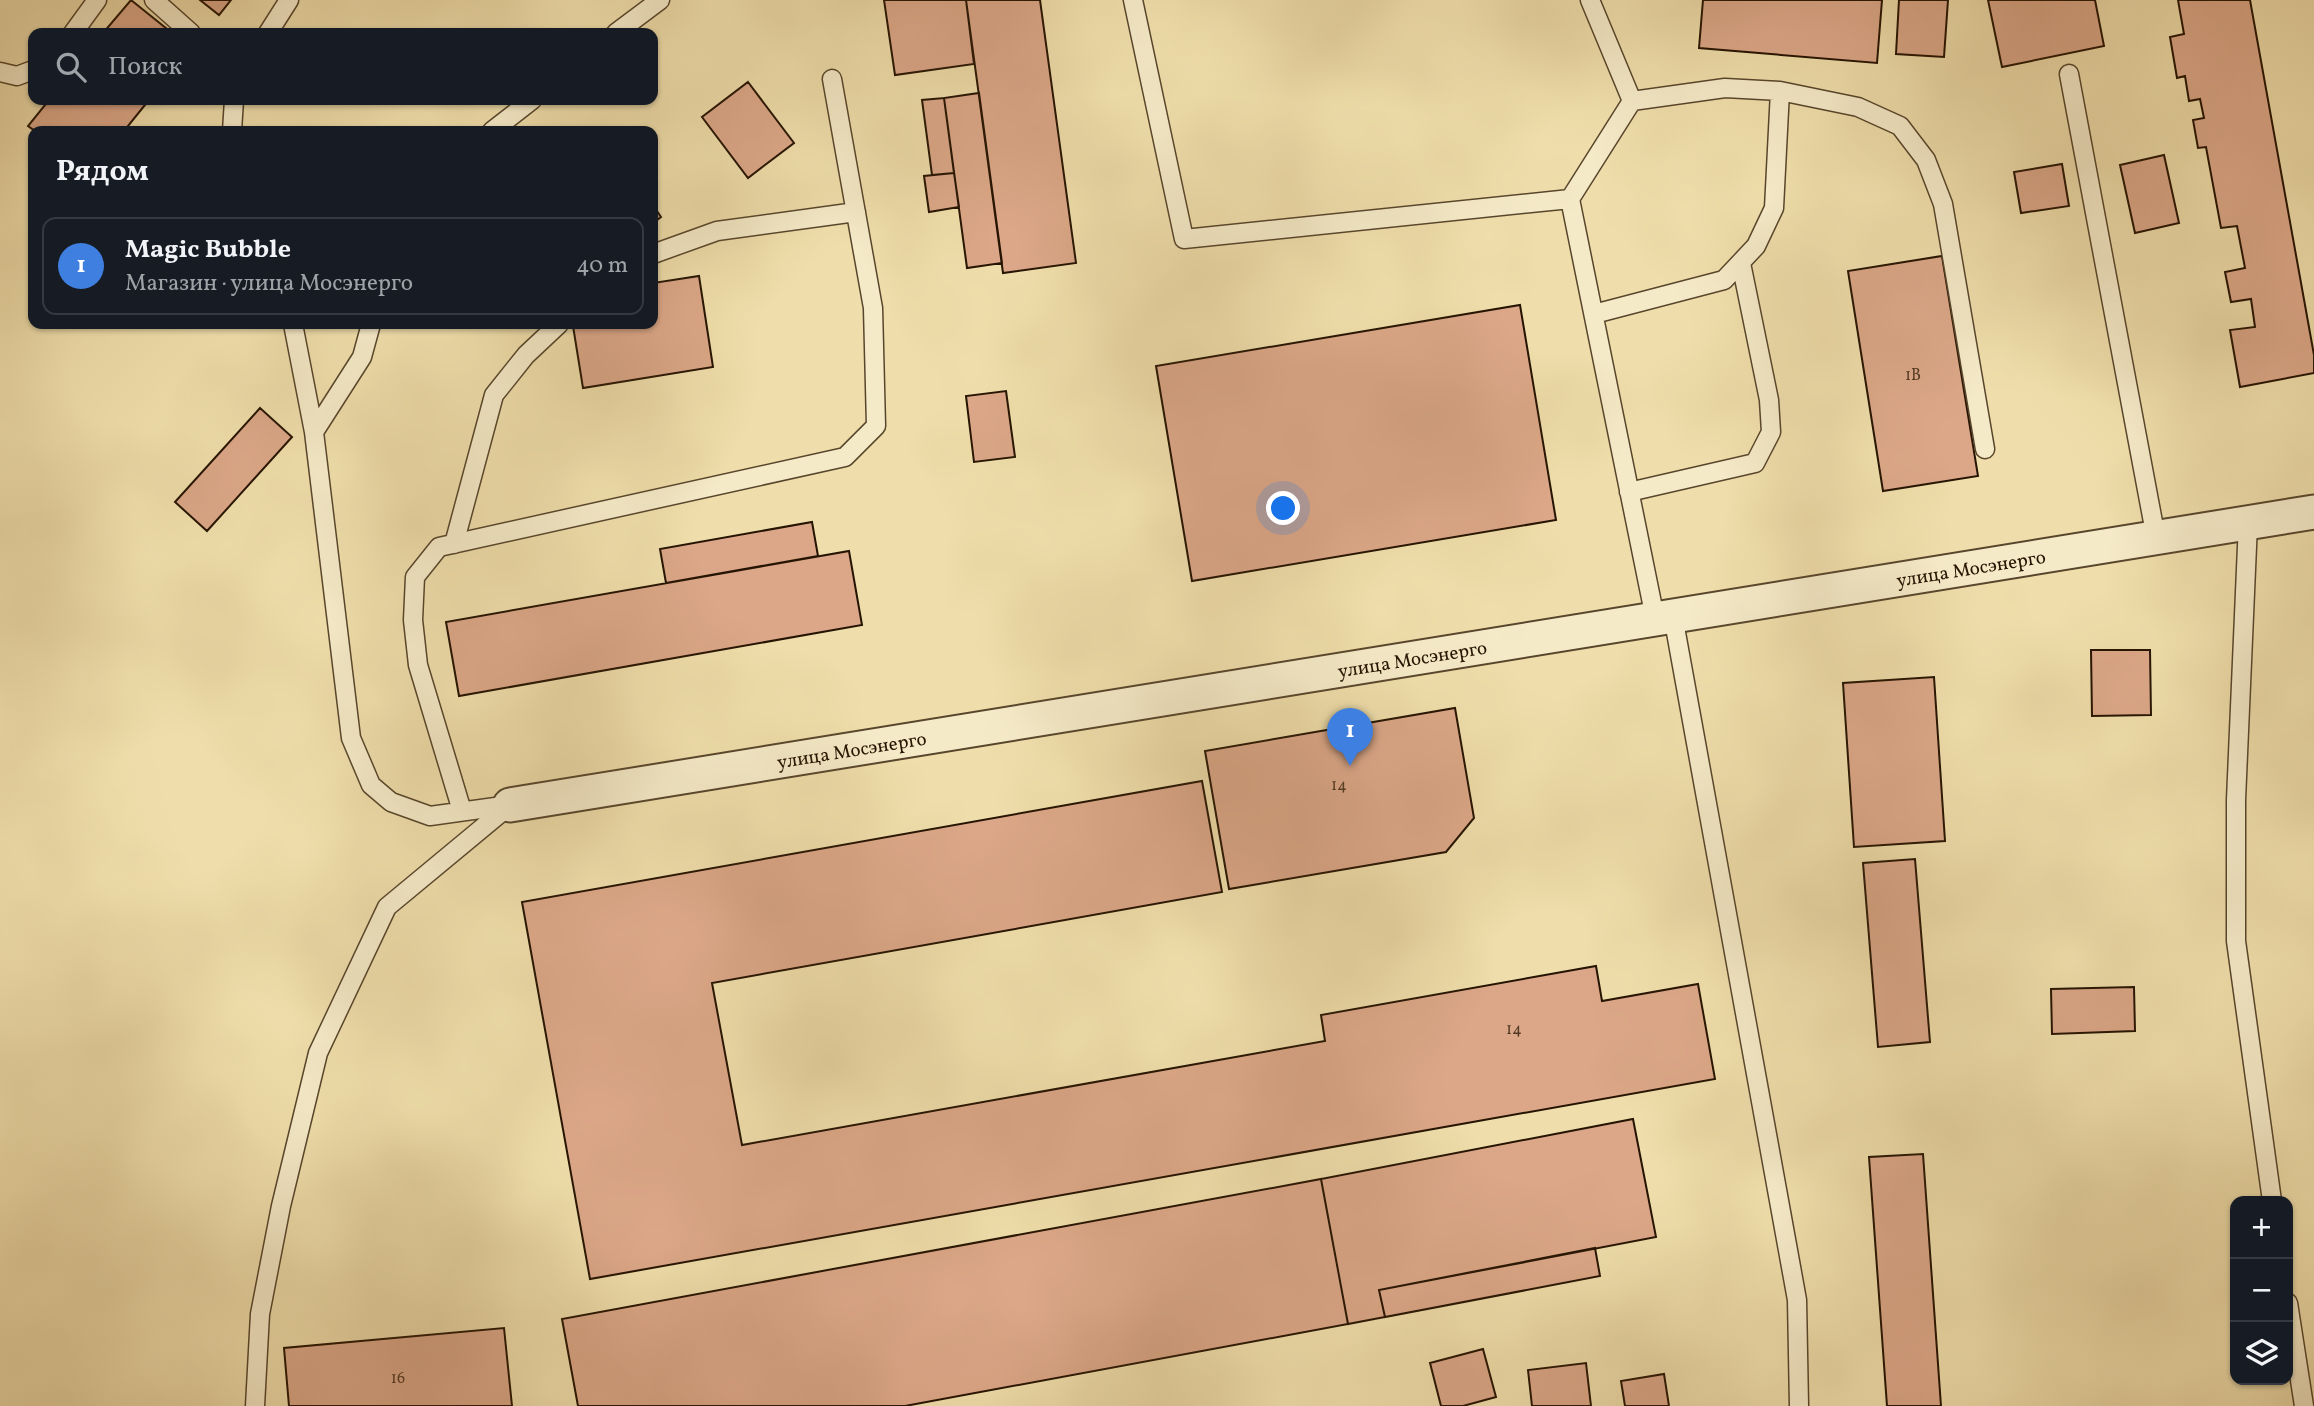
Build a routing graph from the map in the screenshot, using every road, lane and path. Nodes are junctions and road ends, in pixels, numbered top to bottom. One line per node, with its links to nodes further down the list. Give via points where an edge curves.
1 (97, 0): 7 (lane)
2 (154, 0): 8 (lane)
3 (289, 0): 9 (lane)
4 (660, 0): 10 (lane)
5 (1133, 0): 21 (lane, via 1184,239)
6 (1590, 0): 16 (lane)
7 (77, 28)
8 (185, 28)
9 (271, 28)
10 (624, 28)
11 (0, 72): 12 (lane, via 18,76)
12 (28, 72)
13 (2069, 74): 34 (lane)
14 (832, 79): 22 (lane)
15 (1780, 91): 16 (lane, via 1725,88); 24 (lane, via 1774,208 1756,246); 30 (lane, via 1858,107 1900,126 1926,160 1943,204)
16 (1632, 101): 21 (lane)
17 (234, 105): 19 (lane)
18 (526, 105): 20 (lane)
19 (232, 126)
20 (498, 126)
21 (1570, 199): 25 (lane)
22 (856, 212): 23 (lane, via 718,231); 35 (lane, via 873,308 876,426 845,457)
23 (658, 252)
24 (1741, 263): 25 (lane, via 1724,280); 31 (lane, via 1769,400 1771,432 1755,463)
25 (1594, 314): 31 (lane)
26 (294, 329): 29 (lane)
27 (370, 329): 29 (lane, via 362,357)
28 (554, 329): 35 (lane, via 494,396)
29 (314, 432): 38 (lane, via 351,738 371,785 391,802 430,816)
30 (1985, 449)
31 (1629, 492): 36 (lane)
32 (2314, 512): 33 (street, улица Мосэнерго)
33 (2248, 523): 34 (street, улица Мосэнерго); 39 (lane, via 2236,800 2236,941)
34 (2156, 538): 36 (street, улица Мосэнерго)
35 (454, 544): 38 (lane, via 439,547 415,577 413,620 418,665)
36 (1664, 617): 37 (street, улица Мосэнерго); 42 (lane, via 1797,1300)
37 (510, 805): 38 (lane); 41 (lane, via 387,907 318,1053 260,1314)
38 (462, 811)
39 (2271, 1196)
40 (2291, 1322): 43 (lane)
41 (255, 1406)
42 (1799, 1406)
43 (2304, 1406)

